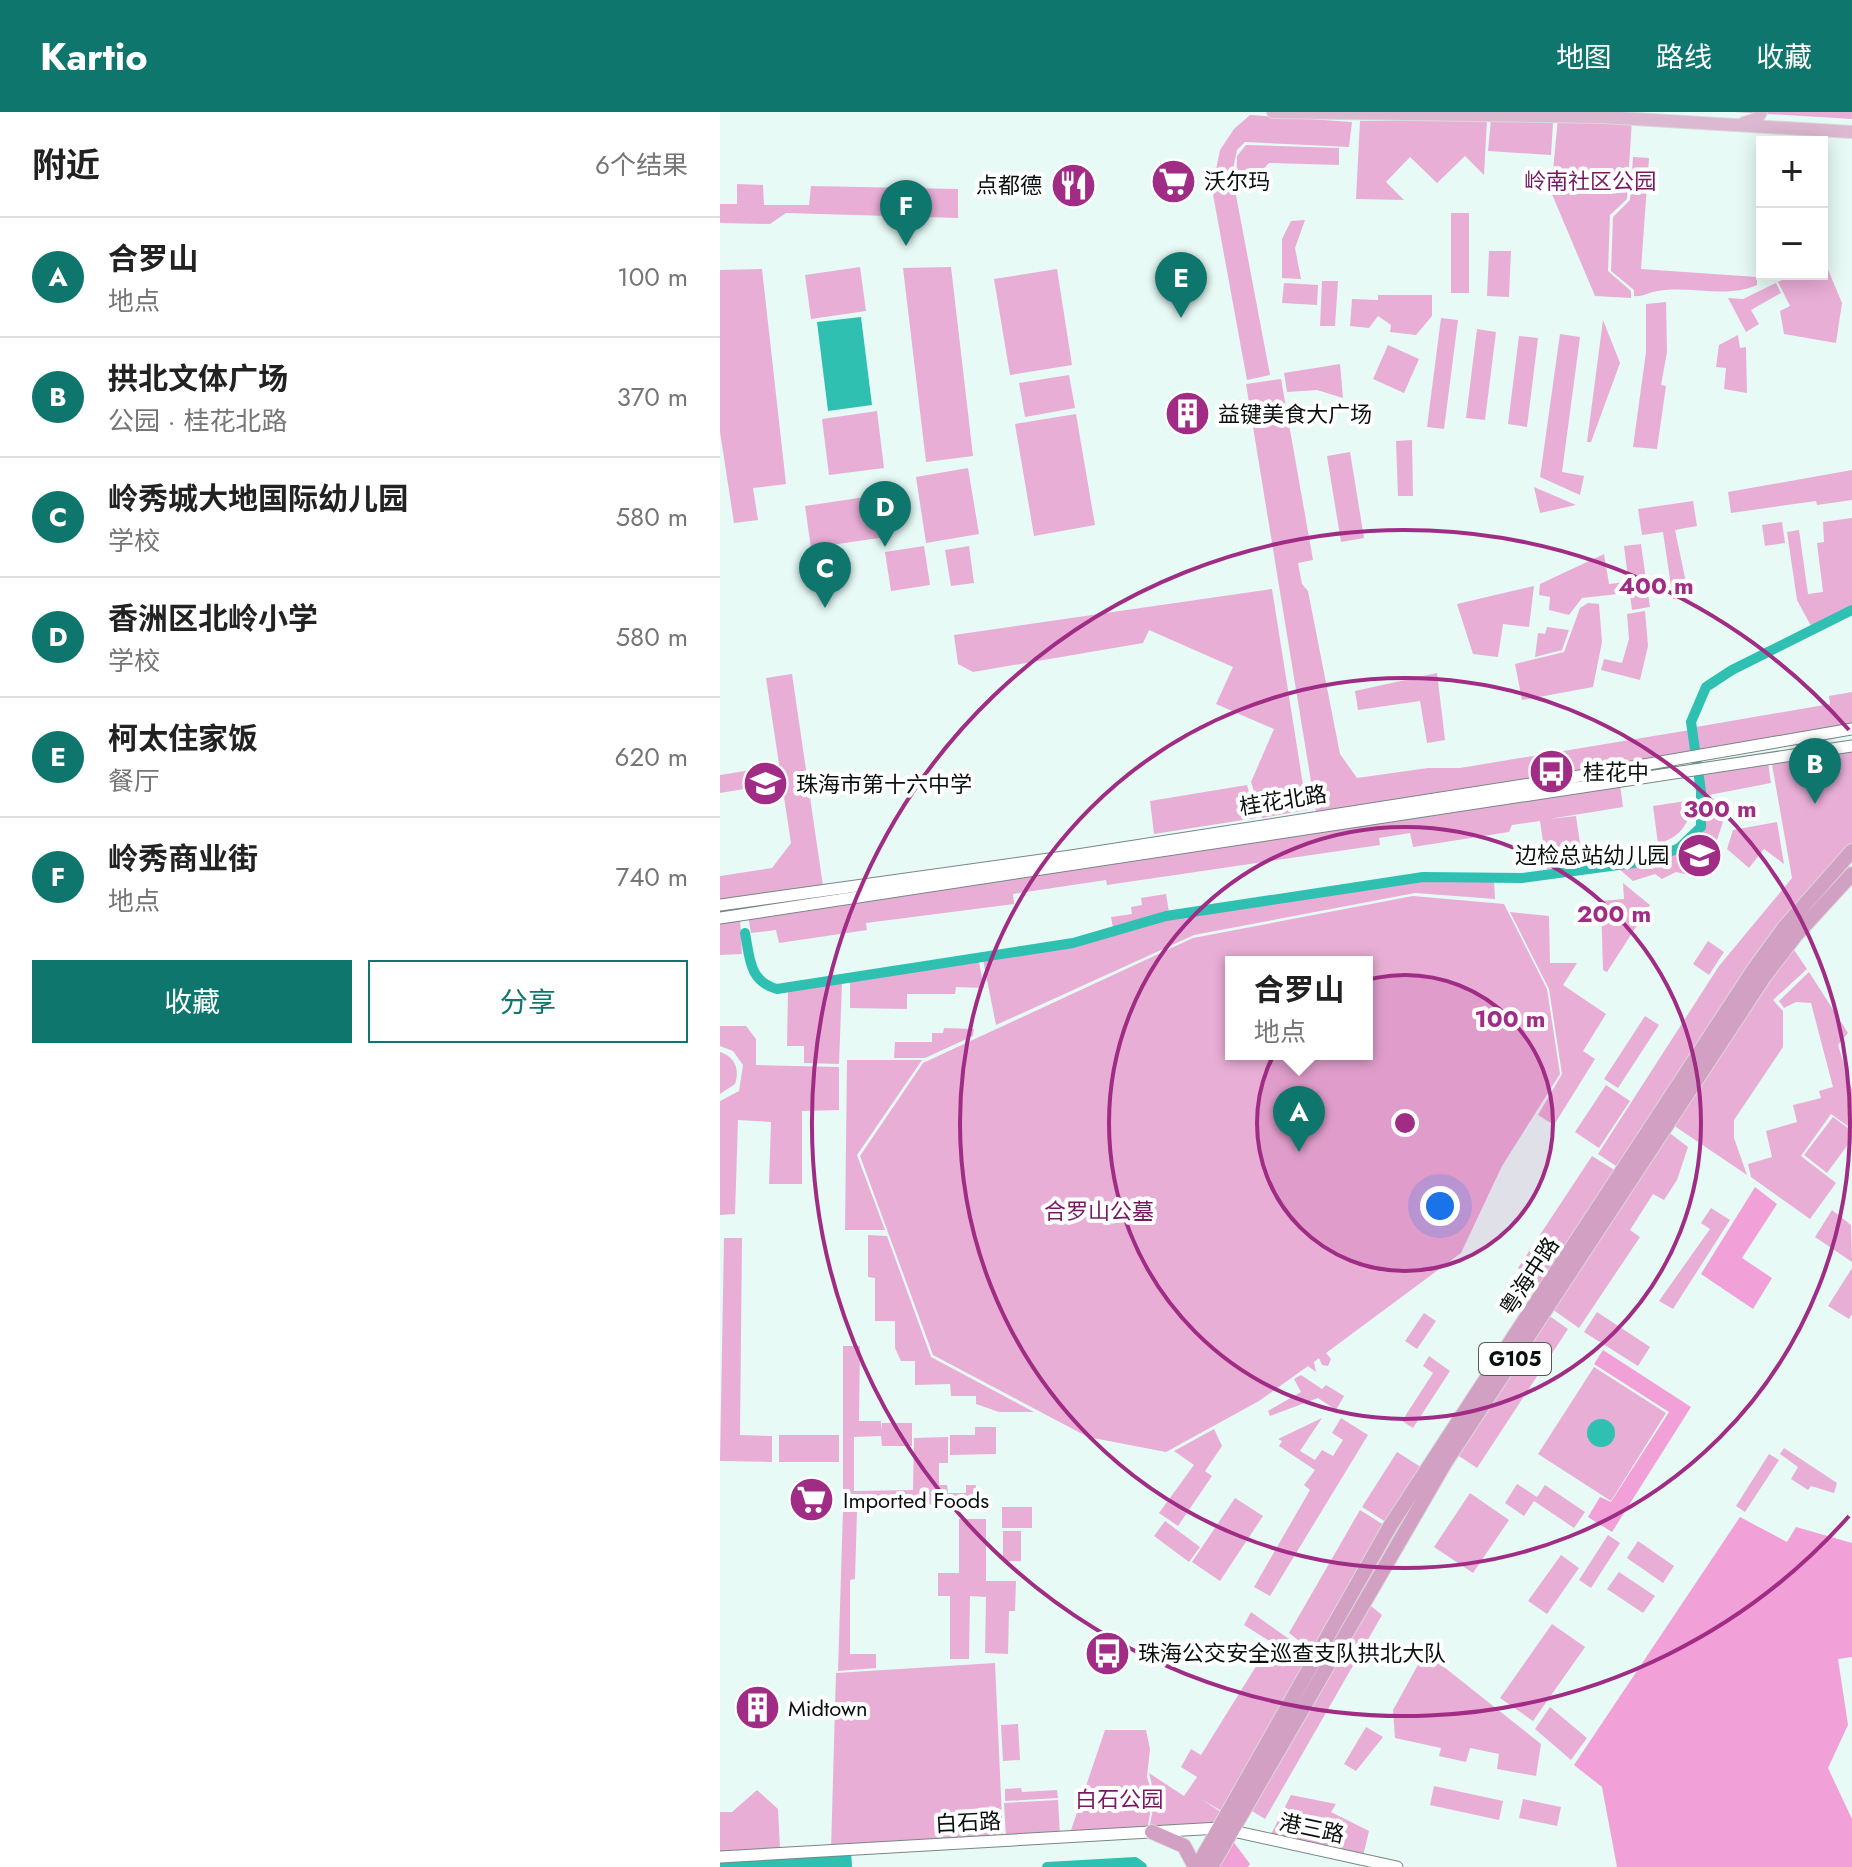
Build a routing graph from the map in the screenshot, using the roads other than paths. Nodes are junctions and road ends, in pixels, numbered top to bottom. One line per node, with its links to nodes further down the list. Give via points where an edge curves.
1 (1273, 112): 3 (main road)
2 (1761, 112): 3 (main road, via 1752,122)
3 (1737, 124): 4 (main road)
4 (1852, 132)
5 (1852, 729): 7 (main road, 桂花北路)
6 (1852, 746): 7 (main road, 桂花北路)
7 (1705, 762): 8 (main road, 桂花北路)
8 (1687, 765): 11 (main road, 桂花北路); 12 (main road, 桂花北路)
9 (1852, 851): 13 (highway, 粤海中路 / G105, via 1754,969 1427,1468 1390,1526)
10 (1852, 874): 13 (highway, 粤海中路 / G105, via 1764,977 1445,1463)
11 (720, 905)
12 (720, 918)
13 (1226, 1830): 14 (main road, 白石路); 16 (highway, 粤海中路 / G105); 17 (highway, 粤海中路 / G105); 18 (main road, 港三路)
14 (1152, 1832): 15 (main road, 白石路); 16 (highway, via 1184,1846)
15 (720, 1857)
16 (1196, 1867)
17 (1211, 1867)
18 (1397, 1867)

